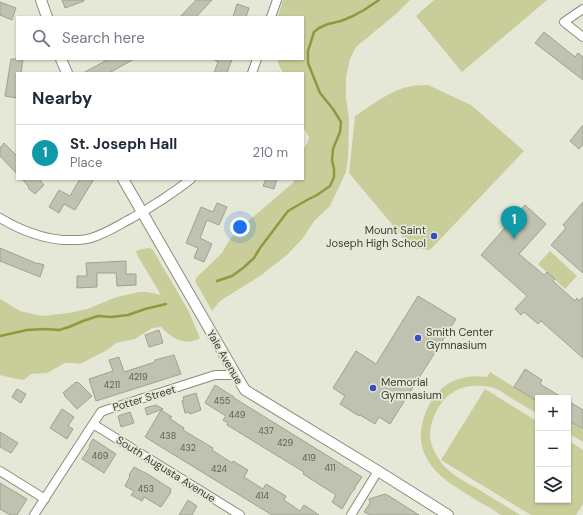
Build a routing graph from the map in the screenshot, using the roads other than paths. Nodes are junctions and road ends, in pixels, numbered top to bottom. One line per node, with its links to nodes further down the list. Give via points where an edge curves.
1 (41, 0): 4 (street)
2 (277, 0): 5 (street)
3 (583, 9): 6 (street, via 564,22)
4 (47, 16)
5 (271, 16)
6 (583, 37)
7 (61, 60): 9 (street)
8 (257, 60): 10 (street)
9 (67, 72)
10 (252, 72)
11 (124, 180): 13 (street, Yale Avenue)
12 (190, 180): 13 (street, via 174,193)
13 (142, 212): 14 (street, via 108,231 90,238 75,240 37,236); 15 (street, Yale Avenue)
14 (0, 218)
15 (236, 375): 16 (street, Potter Street, via 215,375 106,410 101,412); 18 (street, Yale Avenue, via 245,390)
16 (93, 424): 19 (street, Potter Street); 21 (street, South Augusta Avenue)
17 (0, 471): 19 (street)
18 (378, 471): 22 (street); 23 (street, Yale Avenue)
19 (45, 499): 20 (street, Potter Street)
20 (34, 515)
21 (240, 515)
22 (351, 515)
23 (448, 515)

